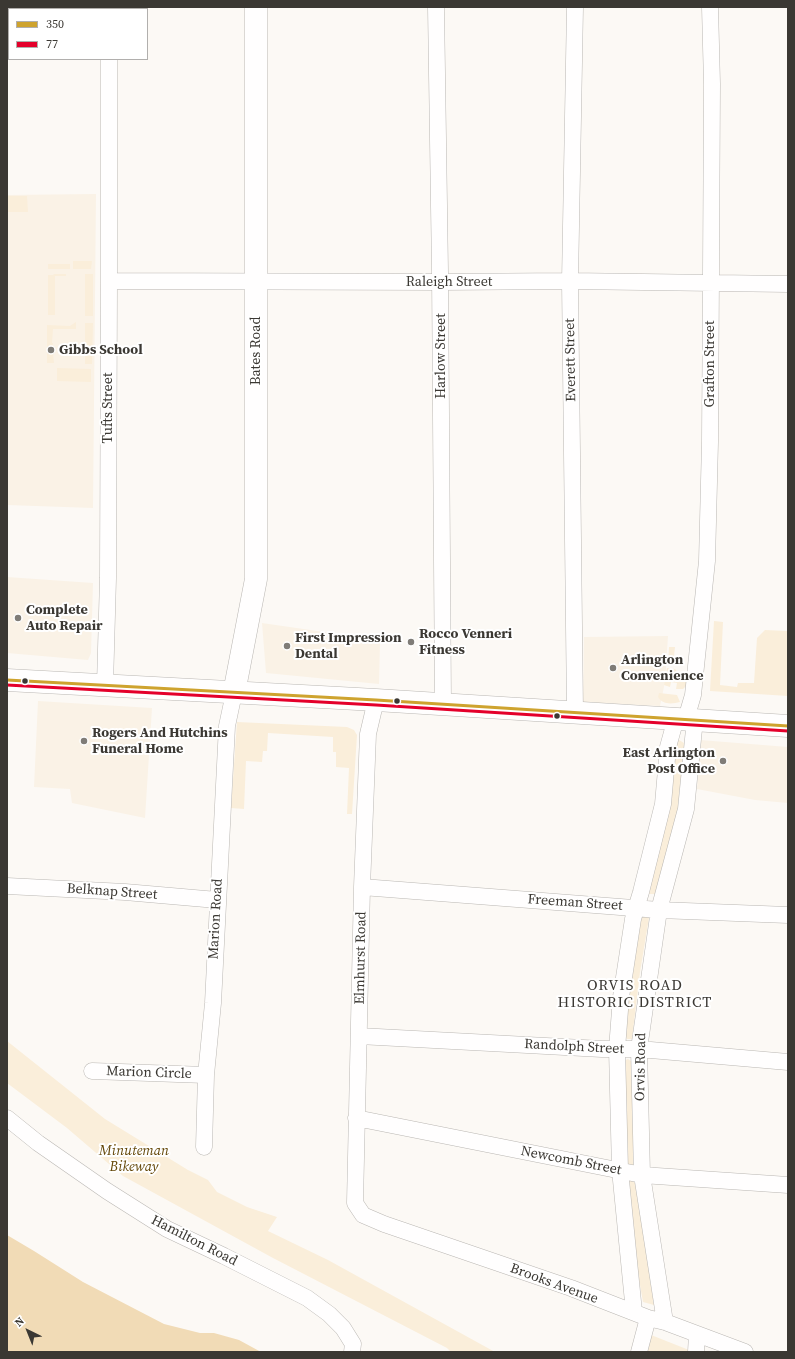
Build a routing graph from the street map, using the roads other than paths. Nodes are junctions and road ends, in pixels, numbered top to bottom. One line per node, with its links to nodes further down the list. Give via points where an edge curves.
1 (256, 7): 8 (main road, Bates Road)
2 (436, 7): 9 (street, Harlow Street)
3 (575, 7): 7 (street, Everett Street)
4 (710, 7): 10 (street, Grafton Street)
5 (109, 60): 6 (street, Tufts Street)
6 (109, 281): 8 (street, Raleigh Street); 13 (street, Tufts Street, via 108,598)
7 (570, 281): 9 (street, Raleigh Street); 10 (street, Raleigh Street); 17 (street, Everett Street)
8 (256, 282): 9 (street, Raleigh Street); 14 (main road, Bates Road, via 256,579)
9 (440, 282): 16 (street, Harlow Street)
10 (711, 283): 11 (street, Raleigh Street); 18 (street, Grafton Street, via 707,561 694,695)
11 (788, 284)
12 (7, 680): 13 (main road)
13 (105, 685): 14 (main road)
14 (234, 692): 15 (main road); 22 (street, Marion Road, via 227,726)
15 (376, 700): 16 (main road); 21 (street, Elmhurst Road, via 368,734)
16 (443, 704): 17 (main road)
17 (575, 712): 18 (main road)
18 (686, 719): 19 (main road); 23 (street, Orvis Road, via 668,747 663,804); 24 (street, Orvis Road, via 686,809)
19 (788, 726)
20 (7, 886): 22 (street, Belknap Street)
21 (362, 887): 23 (street, Freeman Street); 26 (street, Elmhurst Road)
22 (217, 900): 31 (street, Marion Road)
23 (637, 907): 24 (street, Freeman Street); 27 (street, Orvis Road, via 621,997)
24 (659, 910): 25 (street, Freeman Street); 28 (street, Orvis Road)
25 (788, 915)
26 (359, 1036): 27 (street, Randolph Street); 33 (street, Elmhurst Road)
27 (617, 1049): 28 (street, Randolph Street); 35 (street, Orvis Road)
28 (639, 1049): 29 (street, Randolph Street); 36 (street, Orvis Road)
29 (788, 1062)
30 (92, 1071): 31 (street, Marion Circle)
31 (206, 1075): 34 (street, Marion Road)
32 (7, 1118): 42 (street, Hamilton Road, via 107,1191 167,1229 307,1298 343,1328 353,1344)
33 (356, 1118): 35 (street, Newcomb Street); 38 (street, Elmhurst Road, via 355,1203)
34 (204, 1147)
35 (620, 1170): 36 (street, Newcomb Street); 39 (street, Orvis Road)
36 (642, 1175): 37 (street, Newcomb Street); 40 (street, Orvis Road)
37 (788, 1185)
38 (363, 1215): 39 (street, Brooks Avenue)
39 (641, 1315): 40 (street, Brooks Avenue); 43 (street)
40 (665, 1322): 41 (street, Brooks Avenue)
41 (697, 1334): 44 (street); 45 (street, Brooks Avenue)
42 (352, 1352)
43 (639, 1352)
44 (696, 1352)
45 (745, 1352)

